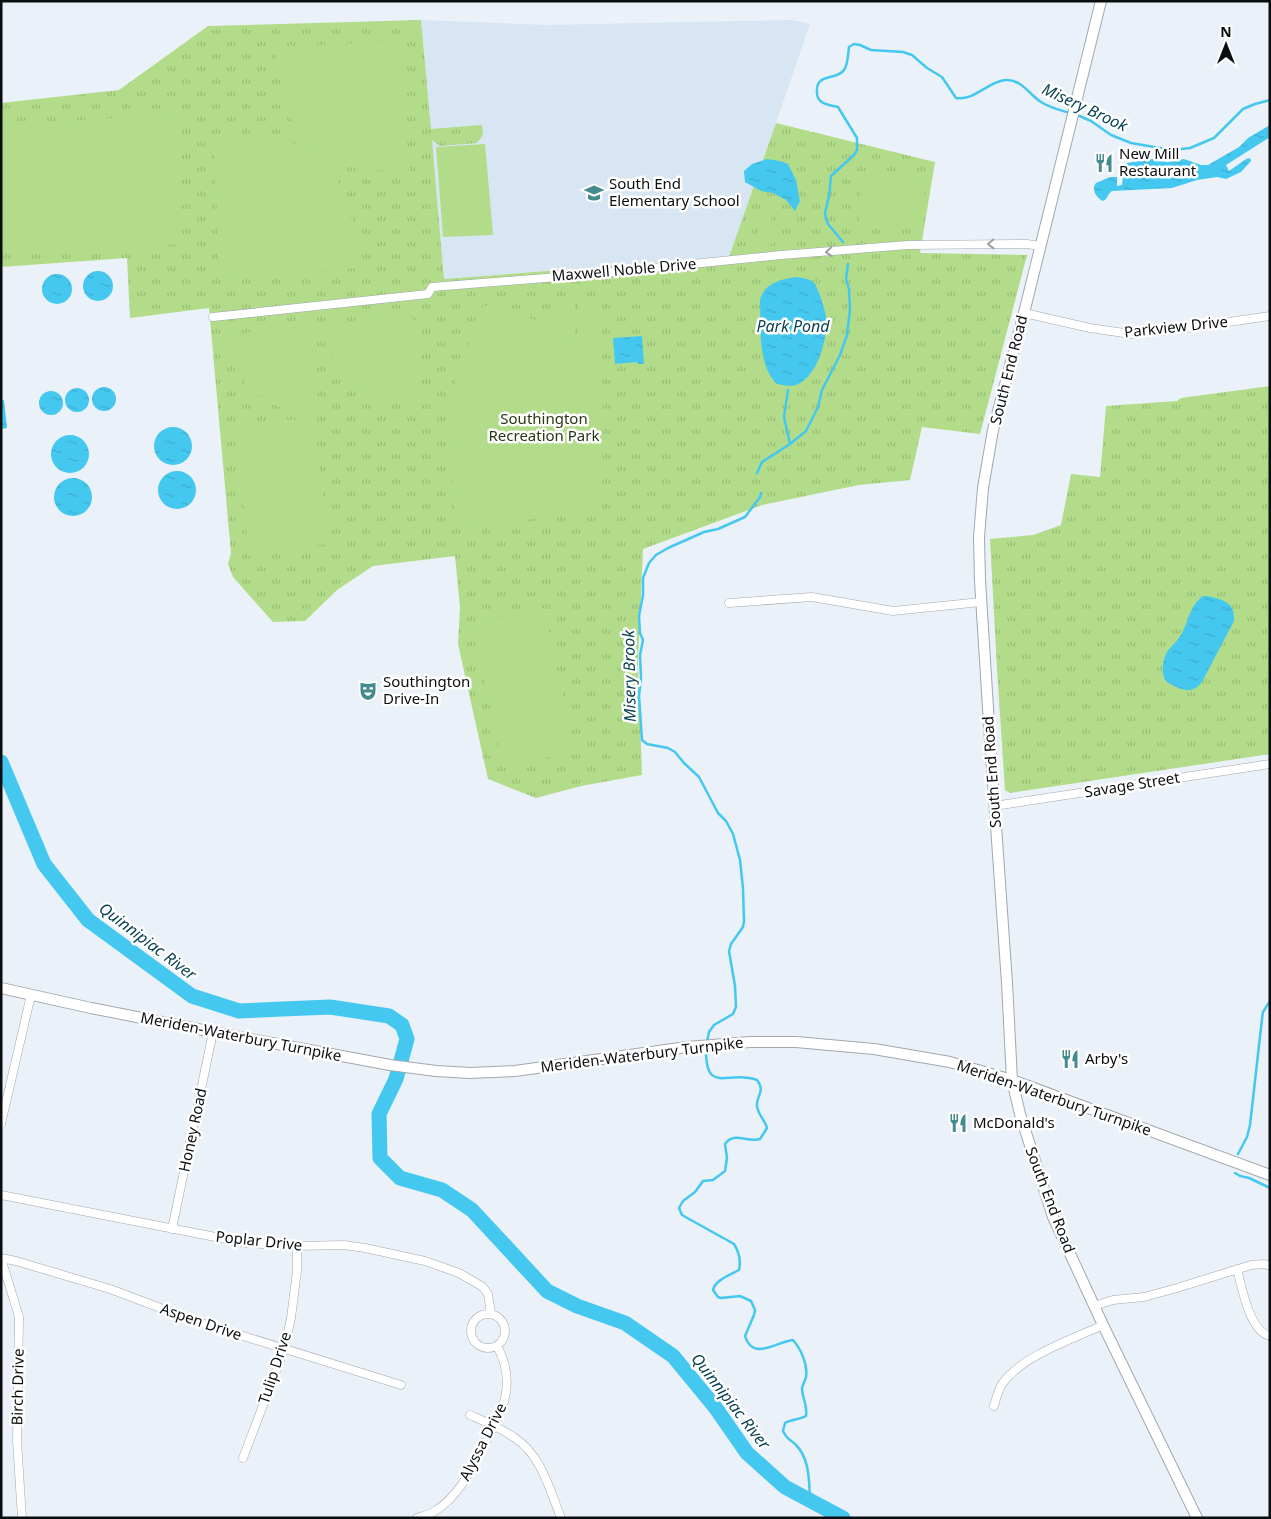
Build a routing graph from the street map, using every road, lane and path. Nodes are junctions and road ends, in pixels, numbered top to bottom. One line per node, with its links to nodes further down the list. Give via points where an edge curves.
1 (1101, 1): 2 (street, South End Road)
2 (1040, 246): 3 (street, South End Road); 5 (street, Maxwell Noble Drive, one-way to 5, via 908,245 781,255 432,287 428,294)
3 (1024, 313): 4 (street, Parkview Drive, via 1131,334); 6 (street, South End Road, via 993,430 983,488 979,537)
4 (1270, 316)
5 (213, 317)
6 (981, 602): 7 (street, via 892,610 812,597); 9 (street, South End Road)
7 (729, 603)
8 (1270, 764): 9 (street, Savage Street)
9 (994, 806): 13 (street, South End Road)
10 (1, 988): 11 (street, Meriden-Waterbury Turnpike)
11 (31, 995): 12 (street, Meriden-Waterbury Turnpike); 14 (street)
12 (213, 1032): 13 (street, Meriden-Waterbury Turnpike, via 390,1065 470,1073 515,1071 713,1044 796,1042 863,1048 950,1062); 17 (street, Honey Road)
13 (1012, 1080): 15 (street, Meriden-Waterbury Turnpike); 22 (street, South End Road, via 1053,1217)
14 (1, 1124)
15 (1270, 1175)
16 (1, 1196): 17 (street, Poplar Drive)
17 (172, 1229): 18 (street, Poplar Drive, via 246,1243)
18 (298, 1246): 23 (street, Poplar Drive, via 364,1248 459,1272 483,1287 488,1294); 27 (street, Tulip Drive, via 291,1318)
19 (1, 1258): 27 (street, Aspen Drive, via 110,1289); 33 (street, Birch Drive, via 19,1317 16,1441)
20 (1270, 1266): 21 (street, via 1251,1265)
21 (1237, 1269): 22 (street, via 1160,1293); 25 (street, via 1255,1324)
22 (1094, 1306): 24 (street, South End Road)
23 (491, 1314): 26 (street, via 504,1324 503,1340); 26 (street, via 484,1314 473,1321 471,1334 473,1340 484,1348)
24 (1102, 1325): 29 (street, via 1031,1358 1003,1383); 36 (street, South End Road)
25 (1270, 1336)
26 (497, 1346): 31 (street, Alyssa Drive, via 503,1356 507,1390)
27 (284, 1350): 28 (street, Aspen Drive); 32 (street, Tulip Drive)
28 (401, 1385)
29 (994, 1406)
30 (470, 1415): 31 (street)
31 (495, 1426): 34 (street, Alyssa Drive, via 458,1490 434,1511); 35 (street, via 517,1439 534,1457)
32 (243, 1458)
33 (22, 1518)
34 (417, 1518)
35 (561, 1518)
36 (1197, 1518)

